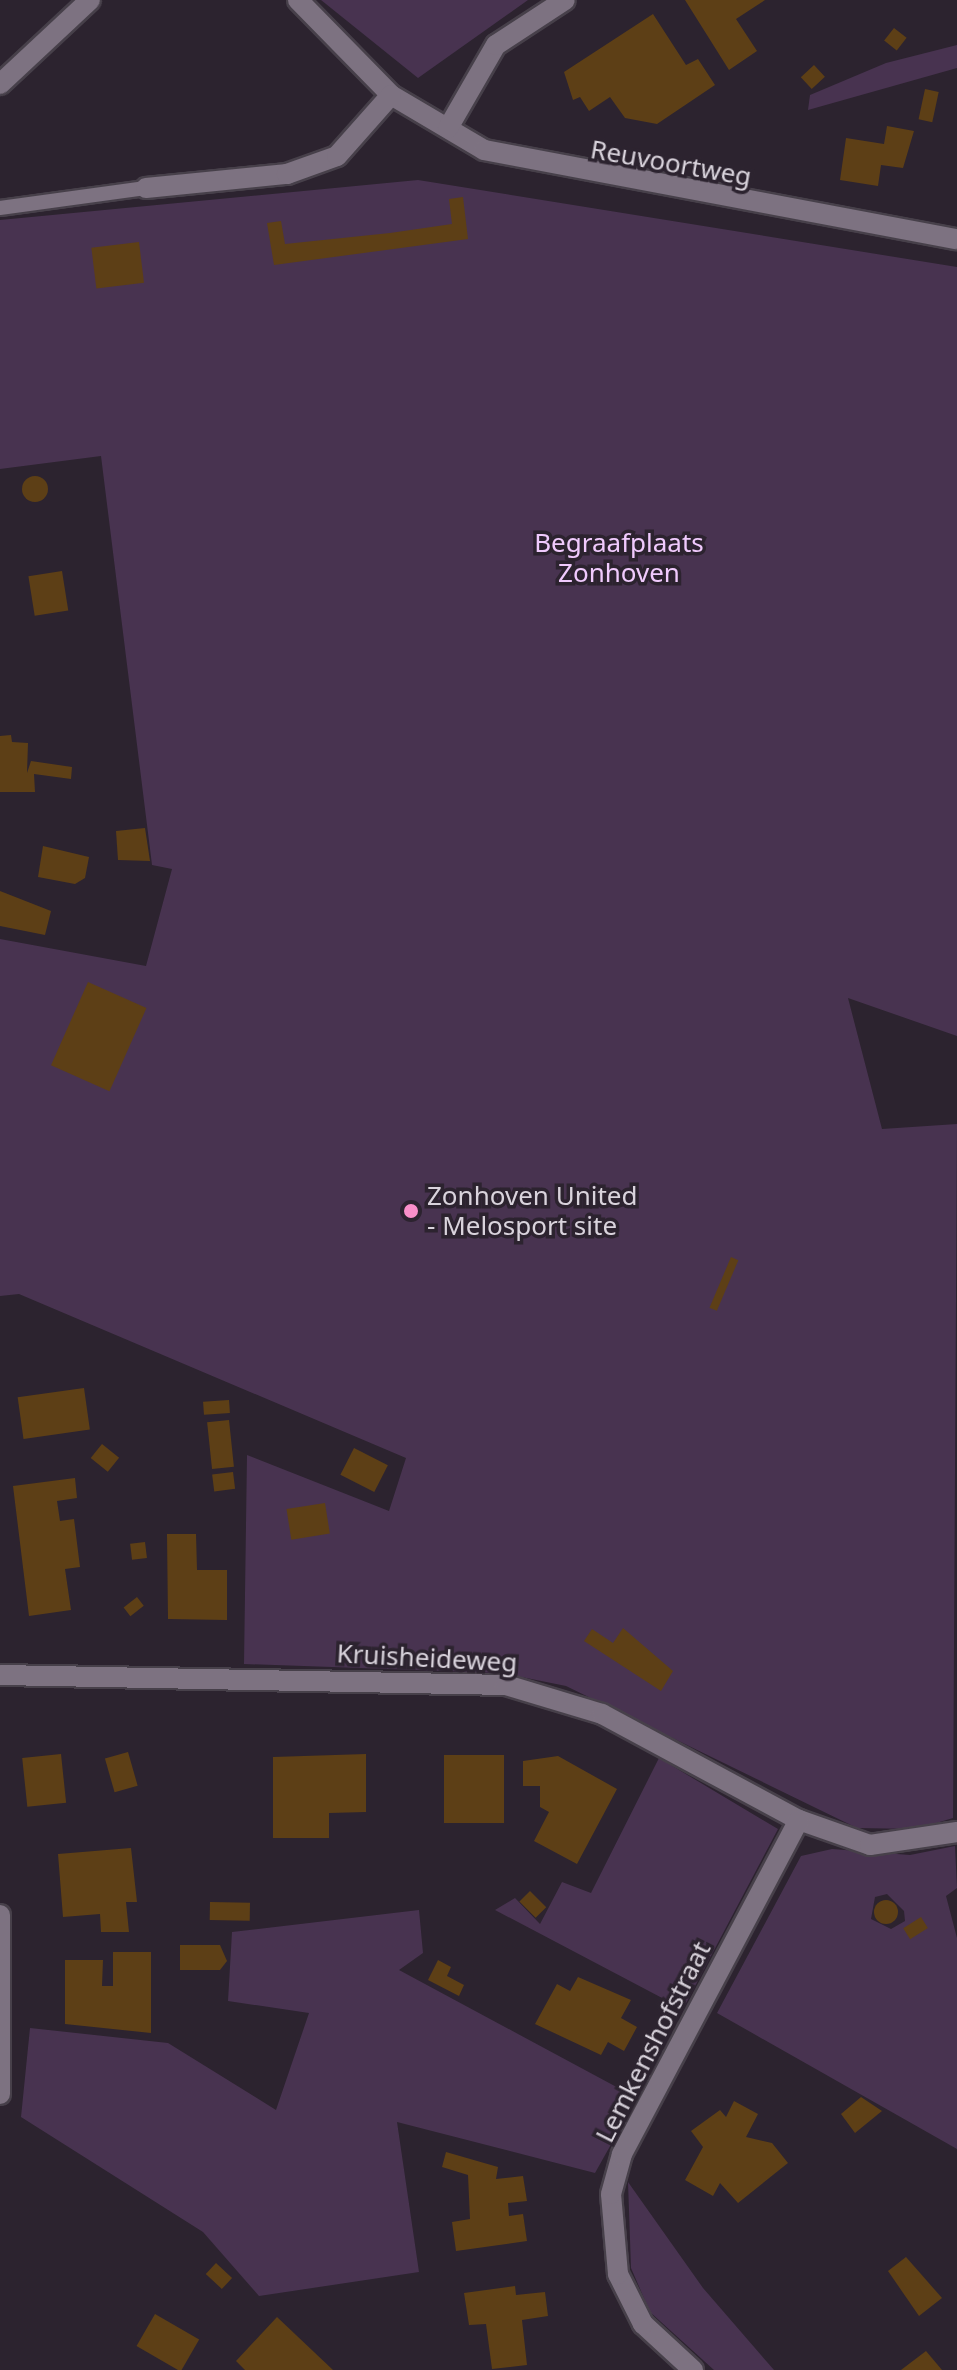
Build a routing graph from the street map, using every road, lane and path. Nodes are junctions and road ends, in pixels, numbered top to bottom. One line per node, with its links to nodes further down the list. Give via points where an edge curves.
1 (90, 0): 4 (street)
2 (298, 0): 5 (street, Reuvoortweg)
3 (565, 0): 7 (street, via 496,45)
4 (7, 80): 6 (street)
5 (391, 95): 7 (street, Reuvoortweg); 8 (street, via 337,156 287,174)
6 (0, 101)
7 (448, 128): 10 (street, Reuvoortweg, via 530,164)
8 (146, 188): 9 (lane)
9 (0, 208)
10 (957, 239)
11 (0, 1675): 12 (street, Kruisheideweg, via 506,1685 602,1714)
12 (799, 1820): 13 (street, Kruisheideweg, via 870,1845); 16 (street, Lemkenshofstraat, via 622,2154 611,2194 618,2274 643,2324)
13 (957, 1832)
14 (0, 1915): 15 (street)
15 (0, 2094)
16 (693, 2370)

